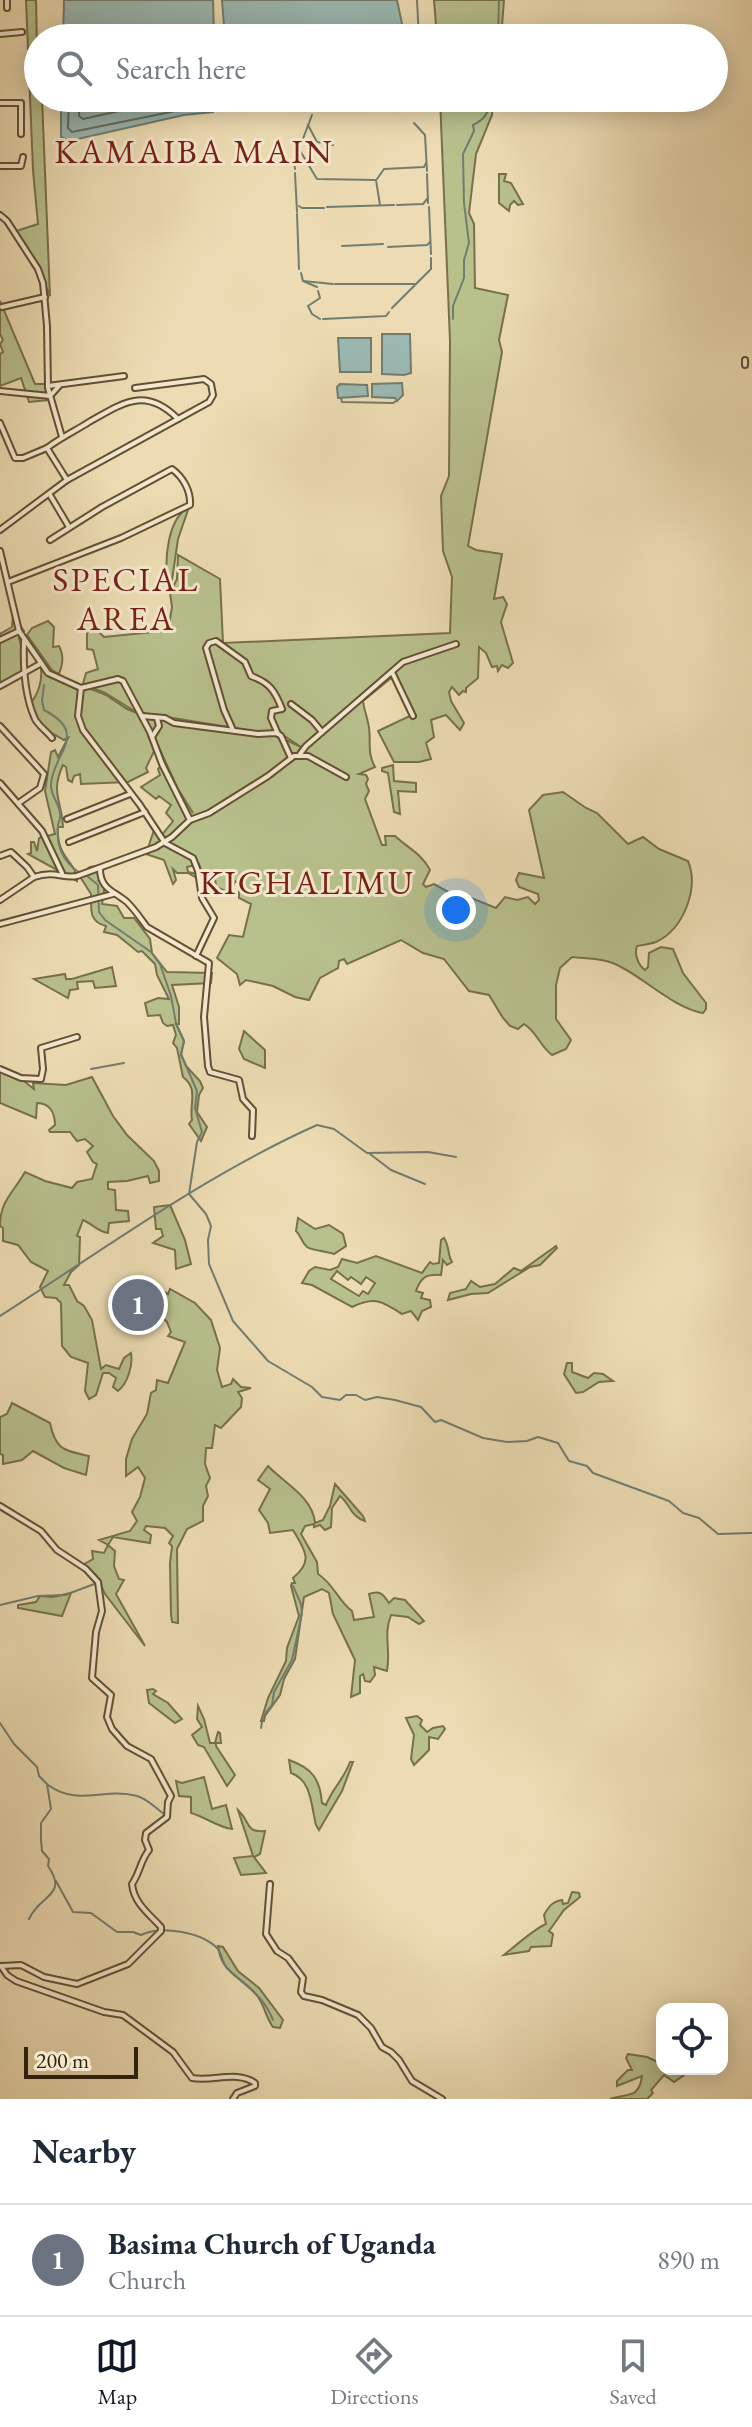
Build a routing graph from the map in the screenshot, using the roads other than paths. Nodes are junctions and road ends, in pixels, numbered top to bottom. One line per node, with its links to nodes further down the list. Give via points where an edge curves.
1 (7, 0): 2 (street)
2 (7, 8)
3 (22, 32): 4 (street)
4 (0, 34)
5 (0, 103): 6 (street, via 22,103)
6 (21, 134)
7 (23, 157): 8 (street, via 21,166)
8 (0, 166)
9 (0, 215): 10 (street, via 38,269)
10 (45, 297): 11 (street); 13 (street)
11 (2, 307)
12 (124, 376): 14 (street)
13 (48, 386): 14 (street); 17 (street)
14 (59, 386): 17 (street)
15 (135, 388): 18 (street, via 206,380 212,398)
16 (0, 391): 17 (street)
17 (50, 396): 20 (street)
18 (179, 420): 20 (street, via 161,404 144,399 120,403); 22 (street)
19 (0, 423): 21 (street, via 15,458)
20 (62, 437): 21 (street)
21 (47, 448): 22 (street)
22 (67, 480): 23 (street)
23 (50, 495): 24 (street); 25 (street)
24 (69, 528): 26 (street); 28 (street, via 172,469 191,499 174,513)
25 (0, 530)
26 (50, 540)
27 (0, 551): 28 (street)
28 (8, 582): 29 (street)
29 (19, 631): 30 (street); 31 (street)
30 (24, 639): 33 (street); 35 (street)
31 (0, 640)
32 (456, 644): 34 (street, via 408,659)
33 (41, 664): 35 (street); 37 (street, via 51,676)
34 (392, 672): 40 (street); 44 (street)
35 (24, 673): 36 (street); 47 (street, via 35,721)
36 (0, 686)
37 (81, 688): 39 (street, via 120,679); 52 (street, via 78,716 83,730)
38 (291, 704): 44 (street)
39 (142, 716): 41 (street); 46 (street)
40 (413, 716)
41 (157, 718): 43 (street); 46 (street, via 159,728)
42 (0, 726): 53 (street, via 44,774 40,788)
43 (233, 730): 45 (street); 45 (street, via 206,648 216,641 272,689 282,709 271,716)
44 (322, 732): 48 (street)
45 (278, 734): 49 (street)
46 (152, 737): 56 (street)
47 (52, 738)
48 (300, 754): 49 (street); 50 (street)
49 (291, 758): 56 (street)
50 (346, 777)
51 (0, 783): 53 (street)
52 (130, 794): 54 (street); 55 (street)
53 (19, 802): 61 (street, via 42,831)
54 (145, 812): 57 (street); 58 (street)
55 (67, 819)
56 (190, 820): 58 (street)
57 (69, 842)
58 (165, 843): 60 (street); 66 (street, via 193,858 202,898 214,918)
59 (0, 856): 62 (street, via 11,852)
60 (99, 868): 61 (street, via 74,877); 63 (street, via 102,883)
61 (62, 873): 62 (street)
62 (34, 877): 64 (street)
63 (113, 894): 65 (street); 66 (street, via 147,927)
64 (0, 900)
65 (0, 924)
66 (196, 956): 69 (street, via 210,964 204,1017 208,1069 239,1080 243,1099 253,1110)
67 (77, 1037): 68 (street, via 41,1048 41,1079)
68 (0, 1069)
69 (252, 1136)
70 (0, 1506): 72 (street, via 41,1531 98,1582 102,1606 92,1678 111,1695 107,1717 115,1734 151,1759 171,1796 167,1817 146,1833 149,1850 132,1884 140,1906 161,1931 128,1964 77,1984 21,1965 1,1966 16,1981 123,2015 173,2052 192,2078 239,2077 255,2083)
71 (270, 1884): 73 (street, via 266,1934 303,1978 304,1996 358,2015 412,2081)
72 (233, 2099)
73 (442, 2099)

